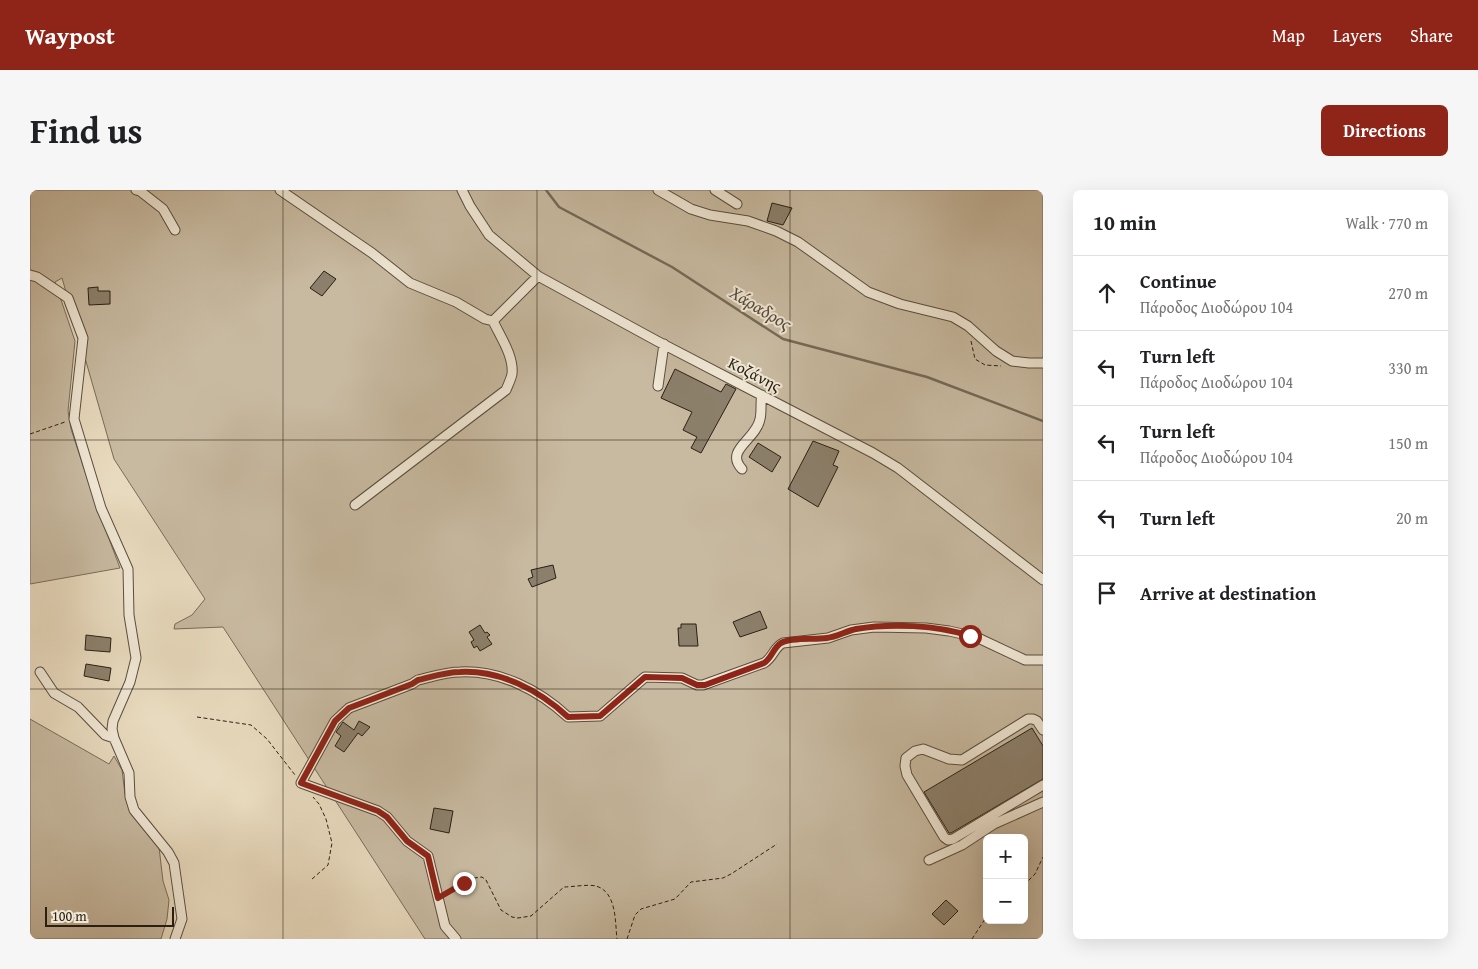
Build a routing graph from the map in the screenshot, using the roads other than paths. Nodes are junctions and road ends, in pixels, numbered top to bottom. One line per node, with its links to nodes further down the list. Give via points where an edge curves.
1 (136, 190): 7 (street, via 164,209)
2 (280, 190): 10 (street, via 410,283)
3 (462, 190): 9 (street, Κοζάνης, via 490,235)
4 (658, 190): 12 (street, via 691,209 748,222 798,242 868,292 953,317 1012,361)
5 (715, 190): 6 (street)
6 (737, 204)
7 (176, 230)
8 (30, 275): 21 (street, via 68,298 83,338 74,419 101,508 128,569 129,615 136,658 130,682 113,721)
9 (538, 276): 10 (street); 11 (street, Κοζάνης)
10 (493, 321): 16 (street, via 511,362 512,374 506,390)
11 (664, 344): 13 (street); 14 (street, Κοζάνης)
12 (1043, 362)
13 (658, 386)
14 (762, 395): 15 (street, via 760,418 754,432 735,458); 17 (street, Κοζάνης, via 898,468)
15 (742, 469)
16 (355, 505)
17 (1043, 580)
18 (1043, 660): 26 (street, via 1025,660 981,639 949,631 895,626 860,628 828,638 785,642 778,645 764,663 703,685 682,678 645,677 600,716 568,717 543,696 514,682 479,673 454,672 418,680 349,708 335,721 301,783 378,811 407,841 428,856 445,926)
19 (40, 672): 21 (street, via 54,693 78,707 105,734)
20 (1043, 730): 22 (street, via 1038,721 1028,719 962,760 923,749 906,758 905,766 907,775 948,840)
21 (114, 738): 25 (street, via 128,773 134,810 174,863 182,919)
22 (1043, 785)
23 (1043, 802): 24 (street, via 994,824 962,845)
24 (929, 860)
25 (175, 939)
26 (456, 939)

